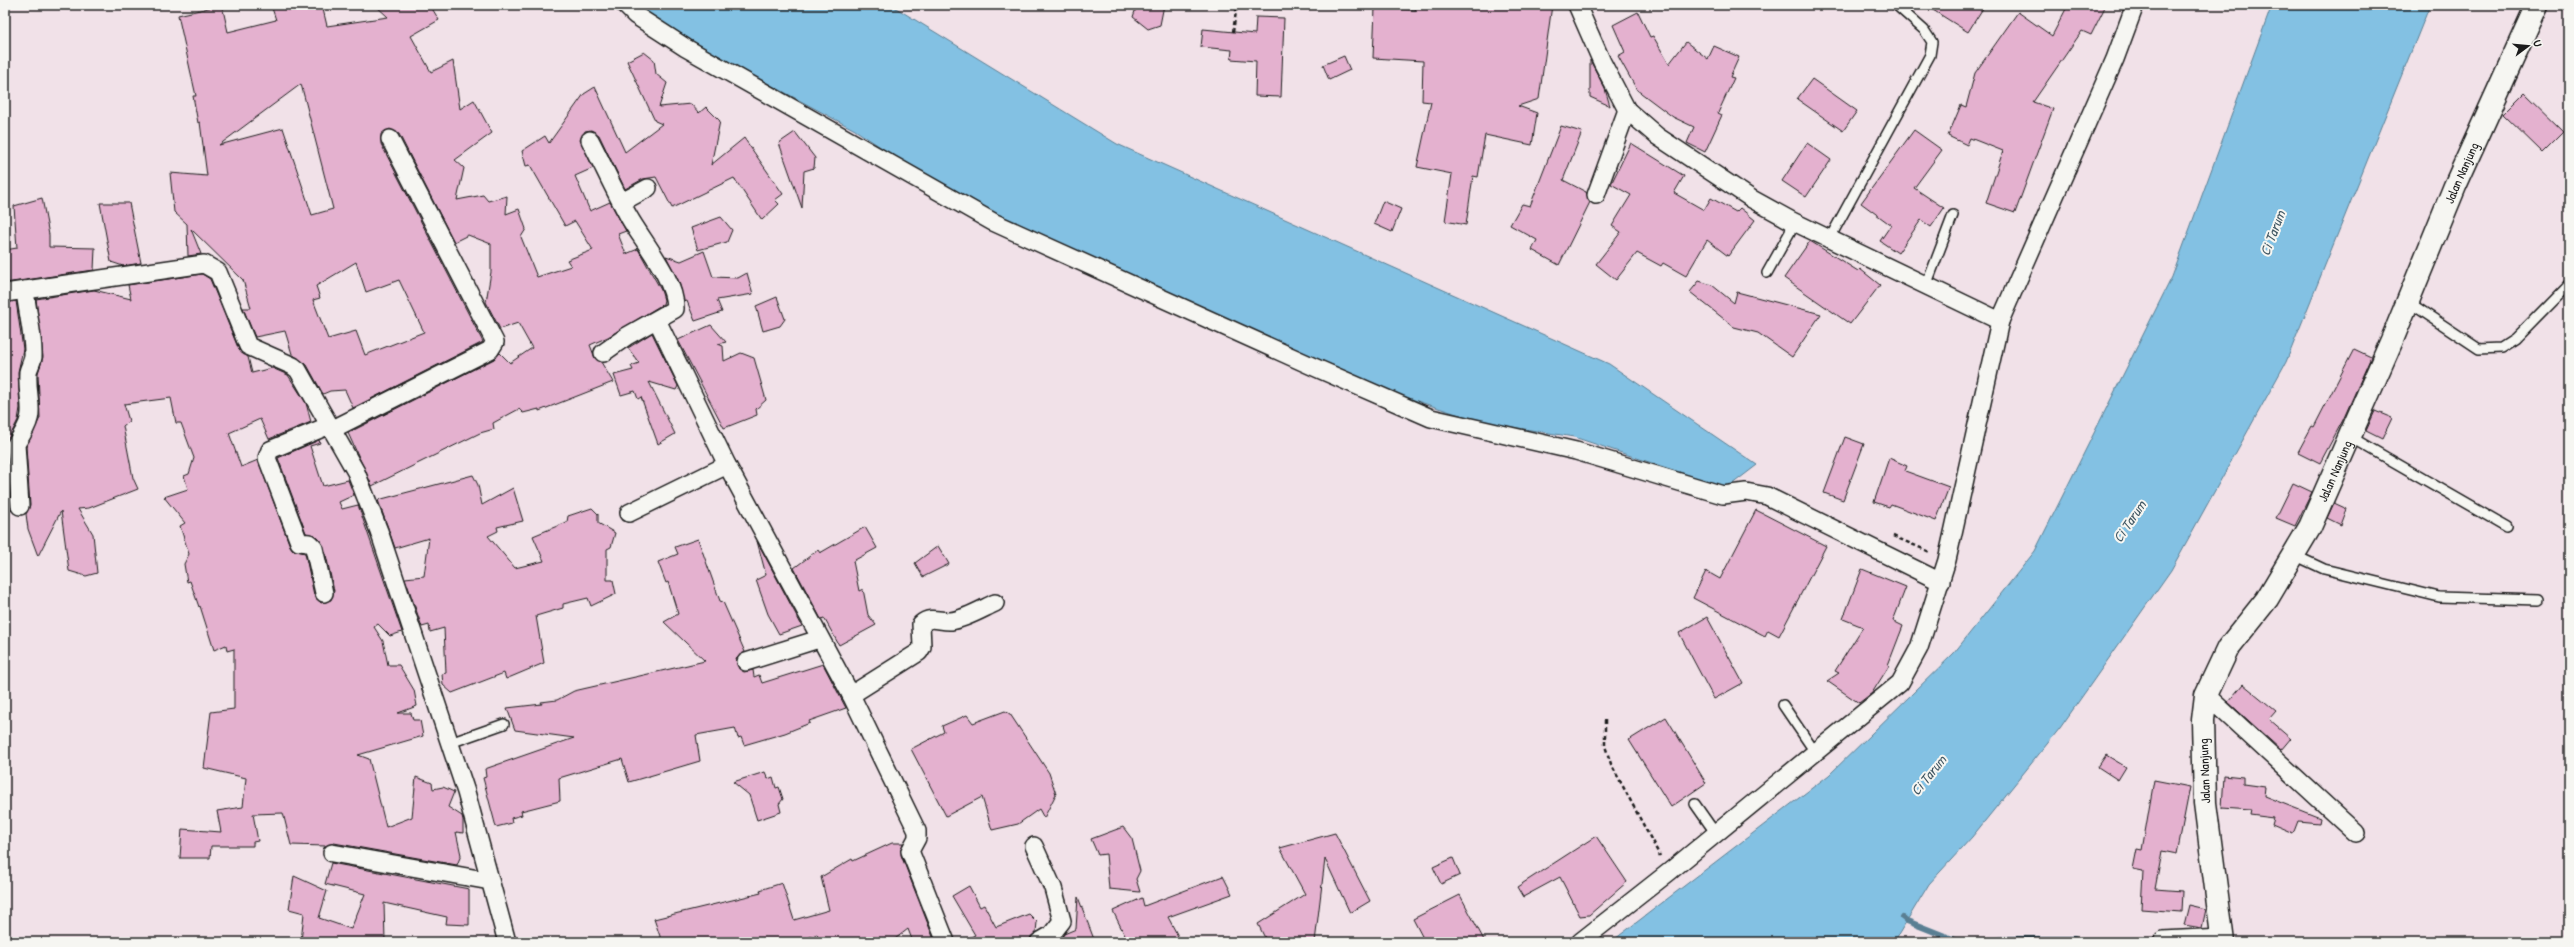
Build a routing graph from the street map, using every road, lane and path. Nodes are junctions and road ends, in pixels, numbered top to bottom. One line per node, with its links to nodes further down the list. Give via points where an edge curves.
1 (625, 5): 35 (street, via 635,15 686,48 992,222 1314,367 1431,418 1576,451 1723,495 1746,492 1767,496)
2 (1237, 5): 9 (path)
3 (1350, 5): 4 (path, via 1357,8)
4 (1376, 5)
5 (1577, 5): 10 (street)
6 (1896, 5): 18 (lane, via 1924,30 1932,42 1930,55)
7 (2135, 5): 26 (street, via 2115,59)
8 (2537, 5): 24 (main road, Jalan Nanjung, via 2455,186)
9 (1233, 32)
10 (1627, 110): 14 (street); 17 (street, via 1657,136 1752,199)
11 (390, 139): 28 (street, via 495,342 490,350)
12 (590, 140): 15 (street)
13 (648, 188): 15 (street)
14 (1596, 195)
15 (622, 202): 25 (street, via 675,299 675,309)
16 (1953, 215): 21 (lane)
17 (1792, 221): 18 (street); 19 (lane, via 1790,232)
18 (1830, 238): 21 (street)
19 (1767, 273)
20 (2569, 284): 24 (lane, via 2515,339 2501,348 2479,349)
21 (1926, 286): 26 (street)
22 (25, 290): 23 (street); 28 (street, via 204,264 218,272 248,346 293,366); 31 (street, via 33,357 28,372 32,410 26,432 16,444)
23 (5, 293)
24 (2407, 301): 29 (main road, Jalan Nanjung)
25 (657, 320): 27 (street, via 626,336); 30 (street)
26 (2000, 321): 35 (street)
27 (603, 353)
28 (332, 427): 36 (street, via 270,450 267,458 299,542 309,543 314,548); 46 (street, via 356,472 379,531)
29 (2349, 436): 33 (lane); 34 (main road, Jalan Nanjung, via 2310,526)
30 (727, 465): 32 (street); 39 (street)
31 (20, 506)
32 (629, 513)
33 (2507, 527)
34 (2294, 555): 37 (lane, via 2324,569 2439,596); 42 (main road, Jalan Nanjung, via 2267,599 2228,648)
35 (1941, 582): 47 (street, via 1919,648 1900,683)
36 (324, 593)
37 (2539, 600)
38 (995, 603): 41 (street, via 952,621 932,618 925,620 921,624 922,646 919,652)
39 (819, 639): 40 (street); 41 (street)
40 (746, 662)
41 (852, 695): 58 (street, via 917,831 917,838 910,851)
42 (2206, 695): 50 (street); 55 (main road, Jalan Nanjung, via 2203,720 2205,803)
43 (1783, 705): 47 (lane)
44 (1605, 720): 53 (path, via 1606,746 1611,764)
45 (504, 724): 46 (lane)
46 (450, 743): 54 (street)
47 (1815, 752): 49 (street)
48 (1695, 804): 49 (lane)
49 (1716, 834): 53 (street)
50 (2356, 834)
51 (1034, 846): 59 (street, via 1053,888 1062,921 1051,935)
52 (332, 852): 54 (street)
53 (1669, 872): 60 (street)
54 (490, 881): 57 (street)
55 (2223, 939): 56 (street)
56 (2163, 940)
57 (507, 942)
58 (946, 942)
59 (1039, 942)
60 (1580, 942)

